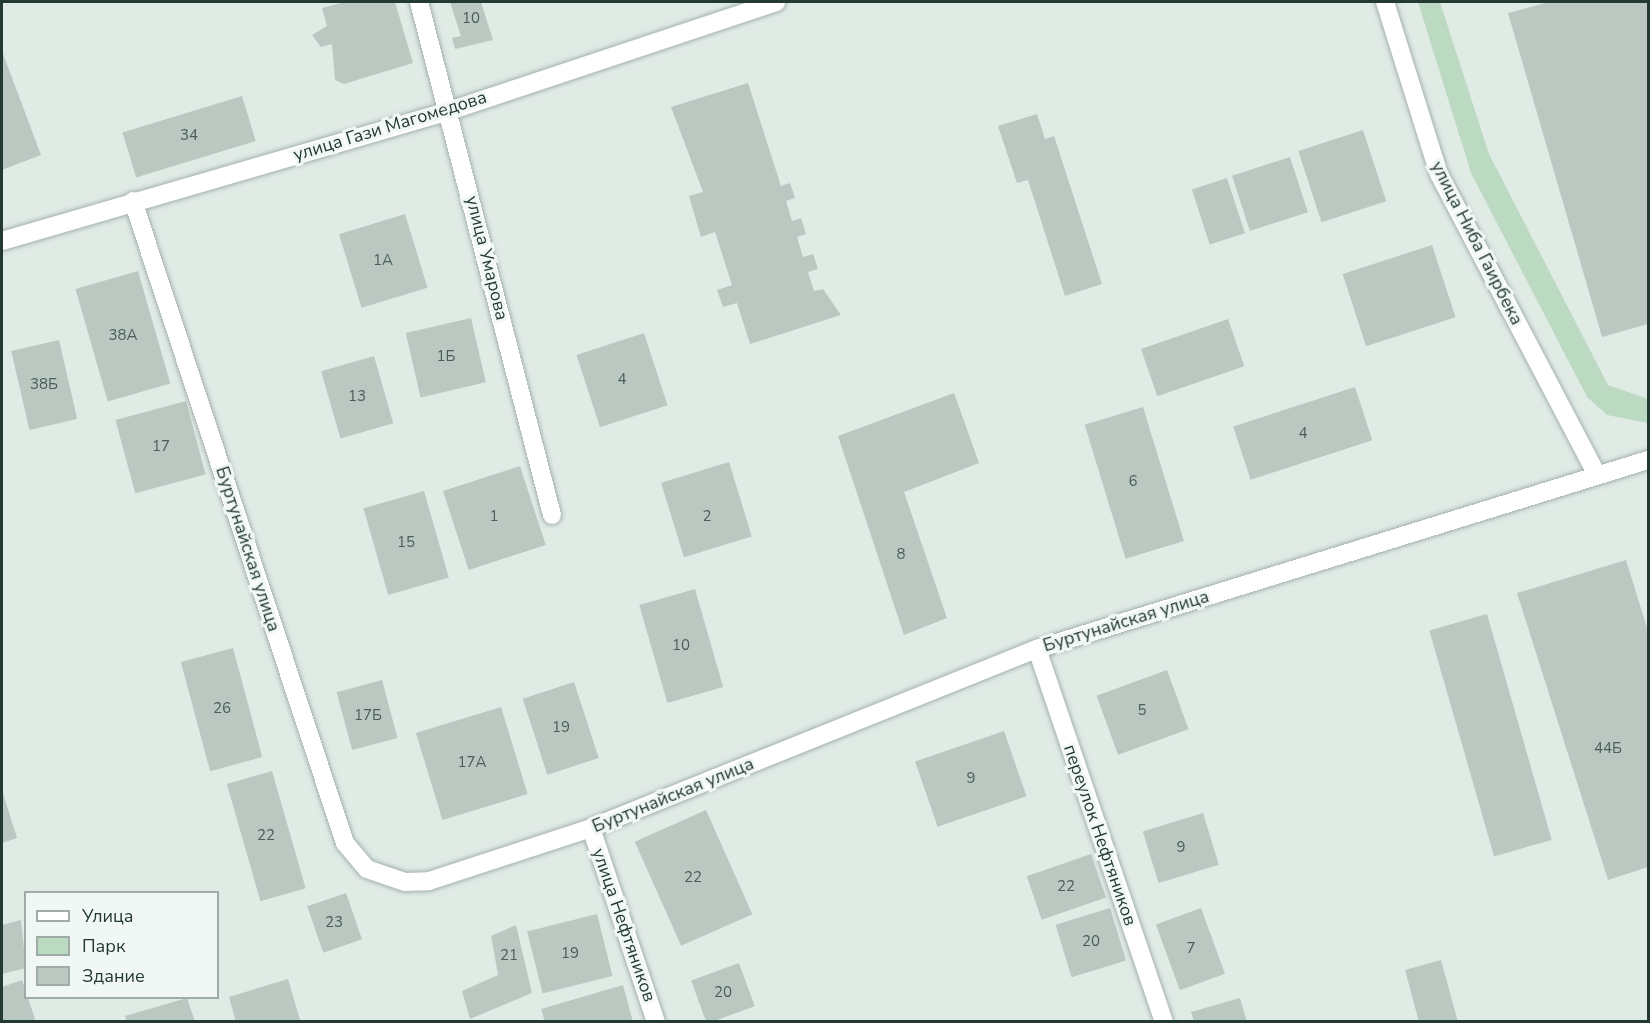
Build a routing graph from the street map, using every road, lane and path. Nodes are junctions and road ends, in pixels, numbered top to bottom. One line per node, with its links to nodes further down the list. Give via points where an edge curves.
1 (419, 2): 4 (street, улица Умарова)
2 (776, 2): 4 (street, улица Гази Магомедова)
3 (1385, 2): 8 (street, улица Ниба Гаирбека, via 1439,174)
4 (449, 111): 5 (street, улица Гази Магомедова); 9 (street, улица Умарова)
5 (133, 201): 6 (street, улица Гази Магомедова); 11 (street, Буртунайская улица, via 345,843 367,869 405,882 429,881)
6 (2, 241)
7 (1648, 460): 8 (street, Буртунайская улица)
8 (1596, 474): 10 (street, Буртунайская улица)
9 (552, 515)
10 (1037, 649): 11 (street, Буртунайская улица); 13 (street, переулок Нефтяников)
11 (591, 828): 12 (street, улица Нефтяников)
12 (656, 1022)
13 (1164, 1022)

